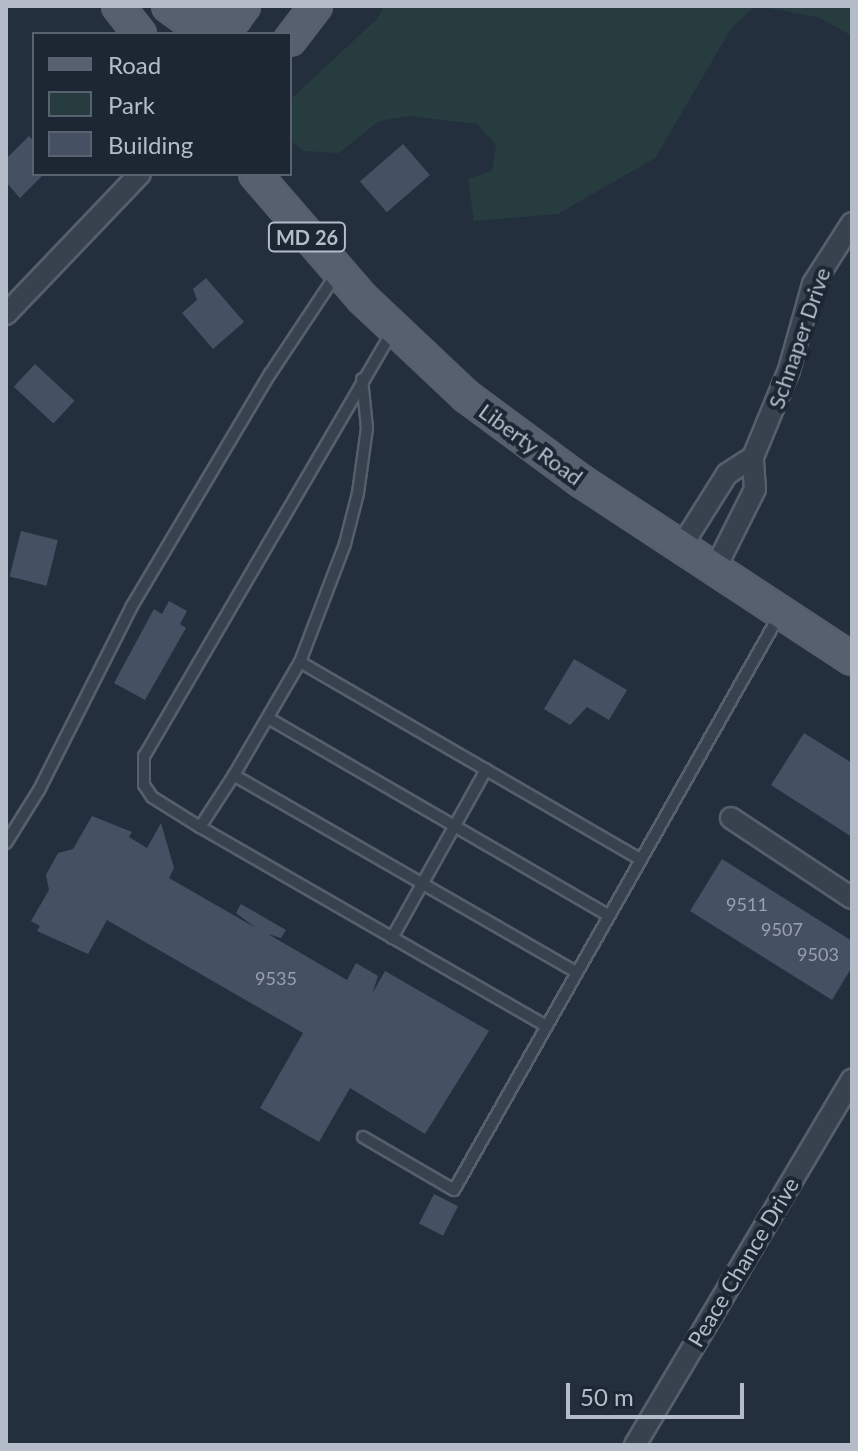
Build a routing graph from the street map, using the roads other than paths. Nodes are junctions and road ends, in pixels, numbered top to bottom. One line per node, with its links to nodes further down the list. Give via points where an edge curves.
1 (118, 6): 6 (main road)
2 (168, 6): 3 (main road, via 187,20 207,24 235,18)
3 (244, 6)
4 (268, 6): 7 (main road)
5 (316, 6): 8 (main road)
6 (138, 32)
7 (248, 32)
8 (292, 37)
9 (138, 176): 13 (street)
10 (257, 176): 12 (main road, Liberty Road / MD 26)
11 (852, 223): 16 (street, Schnaper Drive, via 813,284 789,370)
12 (338, 272): 14 (main road, Liberty Road / MD 26); 28 (lane, via 270,374 132,606 39,790)
13 (6, 314)
14 (394, 330): 15 (lane); 17 (main road, Liberty Road / MD 26, via 503,425)
15 (362, 378): 21 (lane, via 367,428 358,493 345,544); 27 (lane, via 144,756 144,785 152,797)
16 (753, 457): 17 (street, Schnaper Drive, via 727,474); 18 (street, Schnaper Drive, via 755,489)
17 (681, 547): 18 (main road, Liberty Road / MD 26)
18 (715, 569): 19 (main road, Liberty Road / MD 26)
19 (781, 612): 20 (main road, Liberty Road / MD 26); 29 (lane)
20 (852, 659)
21 (300, 662): 22 (lane); 23 (lane)
22 (268, 718): 24 (lane); 26 (lane)
23 (486, 770): 26 (lane); 29 (lane)
24 (234, 775): 27 (lane); 30 (lane)
25 (731, 818): 31 (street)
26 (455, 826): 30 (lane); 32 (lane)
27 (200, 827): 33 (lane)
28 (6, 843)
29 (640, 859): 32 (lane)
30 (422, 884): 33 (lane); 34 (lane)
31 (852, 898)
32 (608, 915): 34 (lane)
33 (392, 938): 35 (lane)
34 (576, 972): 35 (lane)
35 (545, 1025): 37 (lane, via 454,1190)
36 (852, 1079): 38 (street, Peace Chance Drive)
37 (363, 1137)
38 (635, 1445)

